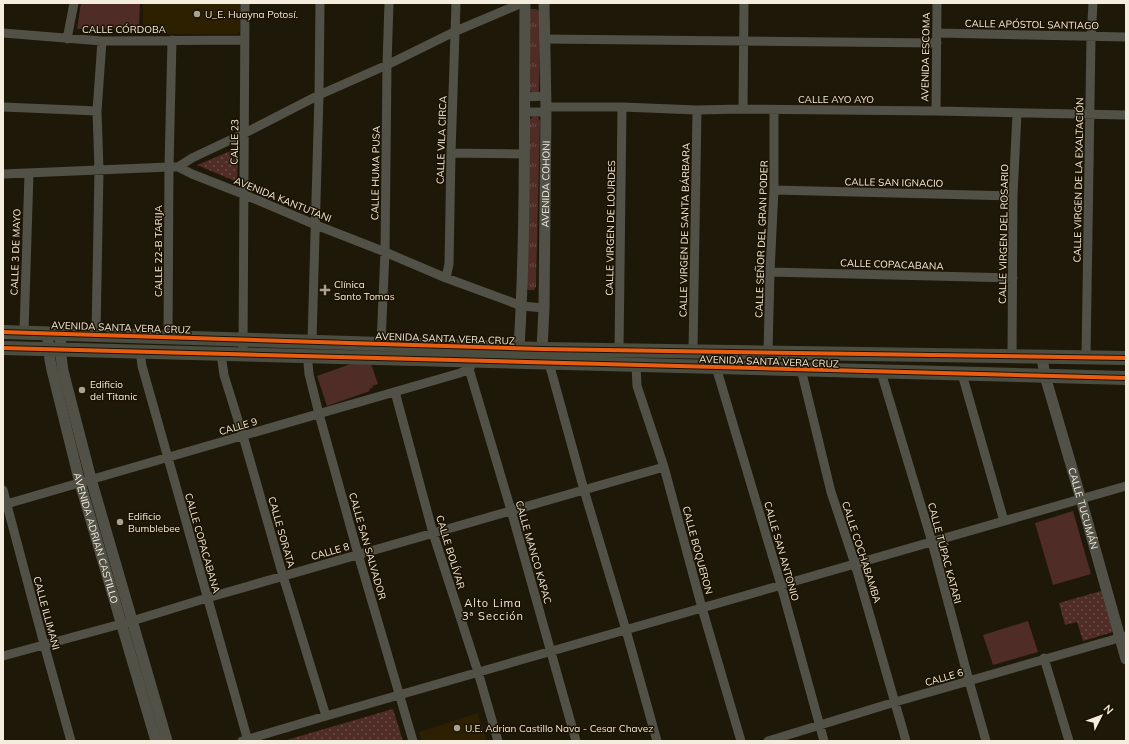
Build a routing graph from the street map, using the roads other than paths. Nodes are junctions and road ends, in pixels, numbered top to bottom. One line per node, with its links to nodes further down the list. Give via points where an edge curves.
1 (74, 3): 16 (street)
2 (245, 3): 19 (street, CALLE 23)
3 (320, 3): 24 (street)
4 (389, 3): 23 (street, CALLE HUMA PUSA)
5 (456, 3): 11 (street, CALLE VILA CIRCA)
6 (523, 3): 11 (street); 25 (street)
7 (544, 3): 17 (street, AVENIDA COHONI)
8 (744, 3): 21 (street)
9 (937, 3): 13 (street, AVENIDA ESCOMA)
10 (1093, 3): 14 (street, CALLE VIRGEN DE LA EXALTACIÓN)
11 (456, 31): 23 (street); 39 (street, CALLE VILA CIRCA)
12 (3, 33): 16 (street, CALLE CÓRDOBA)
13 (937, 33): 14 (street, CALLE APÓSTOL SANTIAGO); 22 (street, AVENIDA ESCOMA)
14 (1091, 37): 15 (street, CALLE APÓSTOL SANTIAGO); 36 (street, CALLE VIRGEN DE LA EXALTACIÓN)
15 (1126, 37)
16 (67, 39): 20 (street, CALLE CÓRDOBA)
17 (544, 39): 21 (street); 26 (street, AVENIDA COHONI)
18 (172, 40): 19 (street, CALLE CÓRDOBA); 20 (street, CALLE CÓRDOBA); 41 (street, CALLE 22-B TARIJA)
19 (245, 40): 38 (street, CALLE 23)
20 (102, 41): 32 (street)
21 (744, 41): 22 (street); 29 (street)
22 (937, 43): 33 (street, AVENIDA ESCOMA)
23 (387, 65): 24 (street); 49 (street, CALLE HUMA PUSA)
24 (319, 95): 38 (street); 48 (street)
25 (524, 97): 26 (street); 34 (street)
26 (546, 105): 28 (street, CALLE AYO AYO); 34 (street); 54 (street, AVENIDA COHONI)
27 (3, 107): 32 (street)
28 (622, 107): 30 (street, CALLE AYO AYO); 66 (street, CALLE VIRGEN DE LOURDES)
29 (743, 109): 30 (street, CALLE AYO AYO); 31 (street, CALLE AYO AYO)
30 (697, 110): 68 (street, CALLE VIRGEN DE SANTA BÁRBARA)
31 (774, 110): 33 (street, CALLE AYO AYO); 45 (street, CALLE SEÑOR DEL GRAN PODER)
32 (97, 111): 42 (street)
33 (936, 111): 35 (street, CALLE AYO AYO)
34 (524, 112): 40 (street)
35 (1017, 113): 36 (street, CALLE AYO AYO); 47 (street, CALLE VIRGEN DEL ROSARIO)
36 (1090, 114): 37 (street, CALLE AYO AYO); 76 (street, CALLE VIRGEN DE LA EXALTACIÓN)
37 (1126, 115)
38 (245, 133): 41 (street); 46 (street, CALLE 23)
39 (451, 153): 40 (street); 51 (street, CALLE VILA CIRCA, via 449,264)
40 (524, 154): 53 (street)
41 (174, 167): 42 (street, AVENIDA KANTUTANI); 46 (street, AVENIDA KANTUTANI); 59 (street, CALLE 22-B TARIJA)
42 (99, 170): 43 (street, AVENIDA KANTUTANI); 58 (street)
43 (29, 173): 44 (street, AVENIDA KANTUTANI); 56 (street, CALLE 3 DE MAYO)
44 (3, 174)
45 (774, 190): 47 (street, CALLE SAN IGNACIO); 50 (street, CALLE SEÑOR DEL GRAN PODER)
46 (243, 194): 48 (street, AVENIDA KANTUTANI); 60 (street, CALLE 23)
47 (1014, 196): 52 (street, CALLE VIRGEN DEL ROSARIO)
48 (316, 225): 49 (street, AVENIDA KANTUTANI); 61 (street)
49 (385, 252): 51 (street, AVENIDA KANTUTANI); 62 (street, CALLE HUMA PUSA)
50 (770, 272): 52 (street, CALLE COPACABANA); 69 (street, CALLE SEÑOR DEL GRAN PODER)
51 (446, 278): 53 (street, AVENIDA KANTUTANI)
52 (1012, 278): 74 (street, CALLE VIRGEN DEL ROSARIO)
53 (522, 306): 54 (street, AVENIDA KANTUTANI); 72 (street)
54 (544, 308): 65 (street, AVENIDA COHONI)
55 (3, 332): 56 (main road, AVENIDA SANTA VERA CRUZ)
56 (24, 332): 57 (main road, AVENIDA SANTA VERA CRUZ)
57 (54, 333): 58 (main road, AVENIDA SANTA VERA CRUZ); 64 (street, AVENIDA ADRIAN CASTILLO)
58 (96, 334): 59 (main road, AVENIDA SANTA VERA CRUZ)
59 (168, 336): 60 (main road, AVENIDA SANTA VERA CRUZ)
60 (242, 339): 61 (main road, AVENIDA SANTA VERA CRUZ); 71 (street, CALLE 23)
61 (312, 341): 62 (main road, AVENIDA SANTA VERA CRUZ)
62 (381, 343): 72 (main road, AVENIDA SANTA VERA CRUZ)
63 (3, 348): 64 (main road, AVENIDA SANTA VERA CRUZ)
64 (54, 349): 67 (main road, AVENIDA SANTA VERA CRUZ); 93 (street, AVENIDA ADRIAN CASTILLO, via 63,371); 94 (street, AVENIDA ADRIAN CASTILLO, via 52,370)
65 (542, 349): 66 (main road, AVENIDA SANTA VERA CRUZ); 72 (main road, AVENIDA SANTA VERA CRUZ); 78 (street, AVENIDA COHONI)
66 (619, 350): 68 (main road, AVENIDA SANTA VERA CRUZ)
67 (140, 351): 70 (main road, AVENIDA SANTA VERA CRUZ); 91 (street, CALLE COPACABANA)
68 (693, 351): 69 (main road, AVENIDA SANTA VERA CRUZ)
69 (768, 352): 74 (main road, AVENIDA SANTA VERA CRUZ); 82 (street, CALLE SEÑOR DEL GRAN PODER)
70 (221, 354): 71 (main road, AVENIDA SANTA VERA CRUZ); 90 (street, CALLE SORATA, via 224,375)
71 (243, 354): 73 (main road, AVENIDA SANTA VERA CRUZ)
72 (519, 355): 78 (main road, AVENIDA SANTA VERA CRUZ); 79 (main road, AVENIDA SANTA VERA CRUZ)
73 (308, 356): 79 (main road, AVENIDA SANTA VERA CRUZ); 89 (street, CALLE SAN SALVADOR, via 309,374)
74 (1012, 356): 75 (main road, AVENIDA SANTA VERA CRUZ)
75 (1042, 357): 76 (main road, AVENIDA SANTA VERA CRUZ); 86 (street, CALLE TUCUMÁN)
76 (1086, 357): 77 (main road, AVENIDA SANTA VERA CRUZ)
77 (1126, 358)
78 (549, 363): 80 (main road, AVENIDA SANTA VERA CRUZ); 97 (street, AVENIDA COHONI)
79 (471, 365): 88 (street, CALLE 9, via 460,373); 100 (street, CALLE MANCO KAPAC)
80 (636, 365): 81 (main road, AVENIDA SANTA VERA CRUZ); 92 (street, CALLE BOQUERON, via 637,386)
81 (716, 367): 82 (main road, AVENIDA SANTA VERA CRUZ); 107 (street, CALLE SAN ANTONIO)
82 (766, 368): 83 (main road, AVENIDA SANTA VERA CRUZ)
83 (801, 369): 84 (main road, AVENIDA SANTA VERA CRUZ); 105 (street, CALLE COCHABAMBA, via 830,492)
84 (881, 372): 85 (main road, AVENIDA SANTA VERA CRUZ); 103 (street, CALLE TÚPAC KATARI)
85 (962, 374): 86 (main road, AVENIDA SANTA VERA CRUZ); 101 (street)
86 (1045, 376): 87 (main road, AVENIDA SANTA VERA CRUZ); 98 (street, CALLE TUCUMÁN)
87 (1126, 378)
88 (395, 392): 89 (street, CALLE 9); 102 (street, CALLE BOLÍVAR)
89 (319, 414): 90 (street, CALLE 9); 104 (street, CALLE SAN SALVADOR)
90 (243, 436): 91 (street, CALLE 9); 106 (street, CALLE SORATA)
91 (168, 457): 93 (street, CALLE 9); 108 (street, CALLE COPACABANA)
92 (664, 467): 97 (street, CALLE 8); 109 (street, CALLE BOQUERON)
93 (91, 479): 94 (street, CALLE 9); 110 (street, AVENIDA ADRIAN CASTILLO)
94 (80, 483): 99 (street, CALLE 9); 110 (street, AVENIDA ADRIAN CASTILLO)
95 (1126, 486): 98 (street)
96 (3, 490): 99 (street, CALLE ILLIMANI)
97 (584, 490): 100 (street, CALLE 8); 111 (street, AVENIDA COHONI)
98 (1081, 499): 101 (street); 112 (street, CALLE TUCUMÁN)
99 (5, 505): 113 (street, CALLE ILLIMANI)
100 (511, 510): 102 (street, CALLE 8); 114 (street, CALLE MANCO KAPAC)
101 (1004, 521): 103 (street)
102 (433, 533): 104 (street, CALLE 8); 118 (street, CALLE BOLÍVAR)
103 (932, 542): 105 (street); 119 (street, CALLE TÚPAC KATARI)
104 (358, 554): 106 (street, CALLE 8); 120 (street, CALLE SAN SALVADOR)
105 (856, 564): 107 (street); 121 (street, CALLE COCHABAMBA)
106 (283, 576): 108 (street, CALLE 8); 122 (street, CALLE SORATA)
107 (780, 585): 109 (street); 123 (street, CALLE SAN ANTONIO)
108 (207, 598): 110 (street, CALLE 8); 124 (street, CALLE COPACABANA)
109 (702, 608): 111 (street); 132 (street, CALLE BOQUERON)
110 (126, 622): 113 (street, CALLE 8); 126 (street, AVENIDA ADRIAN CASTILLO); 127 (street, AVENIDA ADRIAN CASTILLO)
111 (626, 630): 114 (street); 131 (street, AVENIDA COHONI)
112 (1123, 637): 116 (street, CALLE 6); 117 (street, CALLE TUCUMÁN)
113 (44, 644): 115 (street, CALLE 8); 125 (street, CALLE ILLIMANI)
114 (551, 652): 118 (street); 130 (street, CALLE MANCO KAPAC)
115 (3, 656)
116 (1044, 658): 119 (street, CALLE 6); 137 (street)
117 (1126, 659)
118 (478, 672): 120 (street); 129 (street, CALLE BOLÍVAR)
119 (969, 681): 121 (street, CALLE 6); 136 (street, CALLE TÚPAC KATARI)
120 (400, 694): 122 (street); 128 (street, CALLE SAN SALVADOR)
121 (895, 702): 123 (street, CALLE 6); 135 (street, CALLE COCHABAMBA)
122 (326, 716): 124 (street)
123 (820, 725): 133 (street, CALLE 6); 134 (street, CALLE SAN ANTONIO)
124 (246, 740)
125 (71, 741)
126 (156, 741)
127 (167, 741)
128 (413, 741)
129 (498, 741)
130 (576, 741)
131 (657, 741)
132 (741, 741)
133 (768, 741)
134 (824, 741)
135 (906, 741)
136 (986, 741)
137 (1069, 741)

